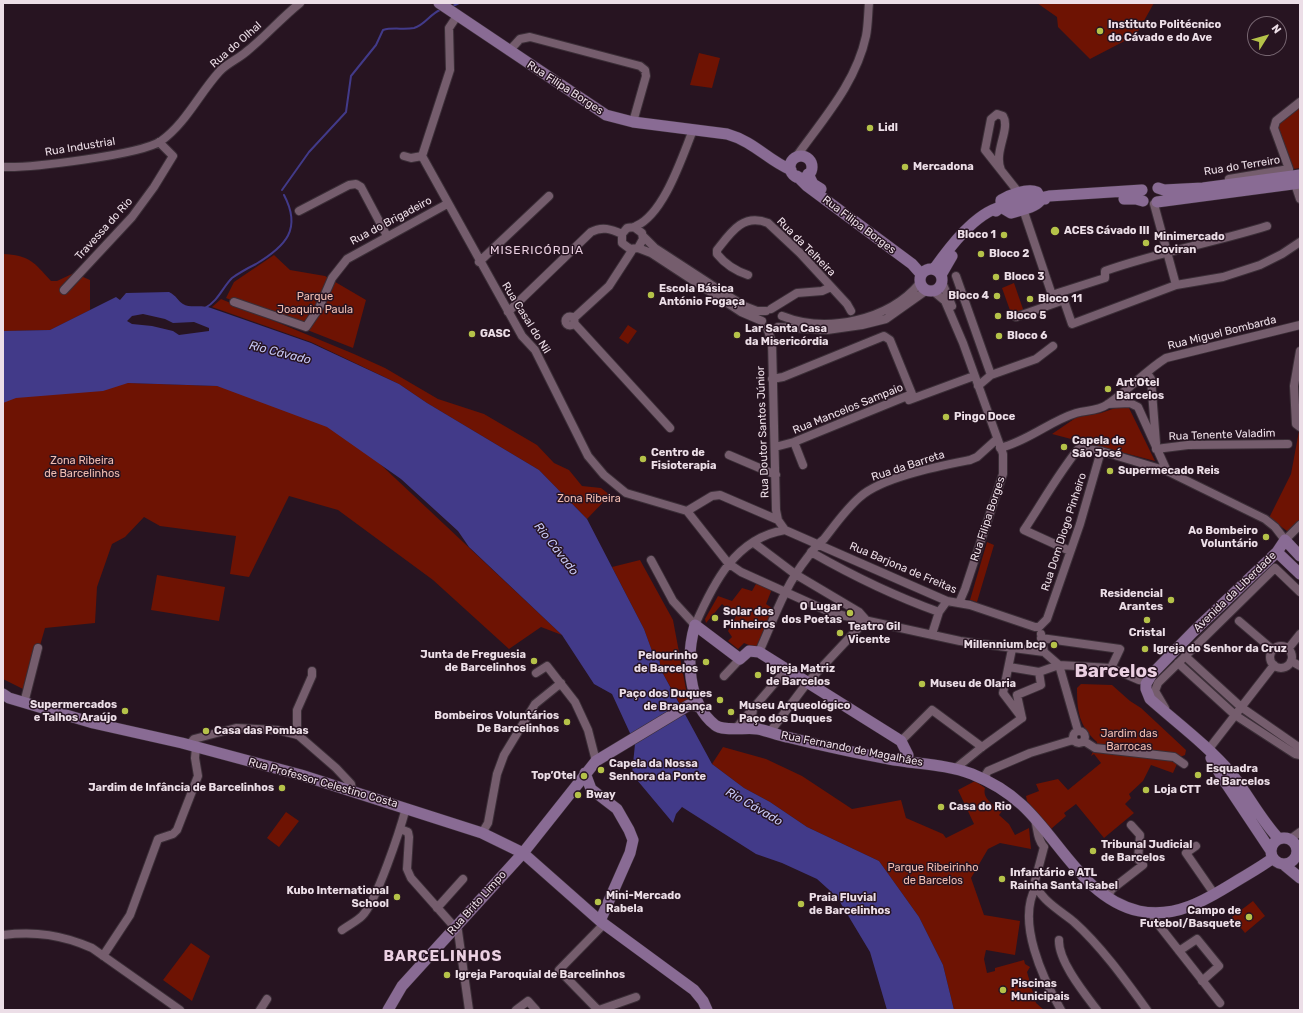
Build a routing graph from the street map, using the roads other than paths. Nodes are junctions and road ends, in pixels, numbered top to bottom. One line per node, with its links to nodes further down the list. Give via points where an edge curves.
1 (439, 3): 4 (main road, Rua Filipa Borges)
2 (869, 3): 12 (street, via 866,36 856,67 835,104)
3 (295, 4): 9 (street, Rua do Olhal, via 245,53 220,71 181,123)
4 (457, 16): 5 (main road, Rua Filipa Borges); 11 (street, via 449,28 450,70)
5 (509, 51): 7 (main road, Rua Filipa Borges, via 597,110); 7 (street, via 520,39 530,37 640,66 646,76)
6 (1300, 102): 18 (street, Rua do Terreiro, via 1276,121 1274,128)
7 (633, 122): 8 (main road, Rua Filipa Borges)
8 (693, 130): 13 (main road, Rua Filipa Borges, via 740,138); 29 (street, via 668,189)
9 (159, 142): 14 (street, Rua Industrial, via 151,147 86,159 15,168); 46 (street, Travessa do Rio, via 173,156 154,187 132,217)
10 (404, 156): 11 (street)
11 (422, 156): 25 (street, Rua Casal do Nil)
12 (798, 157): 13 (main road, via 784,161); 16 (main road, via 790,164); 17 (main road, via 811,164)
13 (773, 160): 16 (main road, Rua Filipa Borges)
14 (3, 167)
15 (1002, 170): 15 (street, via 998,156 1005,122 1003,116 997,114 991,119 985,146 986,152); 20 (street)
16 (794, 173): 17 (main road, via 803,177); 43 (main road, Rua Filipa Borges, via 807,186)
17 (808, 174): 43 (main road, Rua Filipa Borges, via 814,184)
18 (1295, 178): 19 (main road); 23 (main road); 24 (street, Rua do Terreiro)
19 (1164, 189): 23 (main road, via 1161,196); 23 (main road, via 1149,185)
20 (1019, 193): 22 (main road, via 1035,191); 26 (main road, via 1001,200)
21 (549, 196): 39 (street)
22 (1040, 198): 23 (main road, via 1049,196); 26 (main road); 27 (main road, via 1036,205)
23 (1149, 199): 38 (street)
24 (1300, 199)
25 (447, 204): 34 (street, Rua do Brigadeiro); 39 (street, Rua Casal do Nil)
26 (1001, 207): 27 (main road, via 1011,213); 43 (main road, via 991,209 974,222)
27 (1023, 209): 47 (street, via 1052,295)
28 (299, 210): 34 (street, via 356,184 361,188)
29 (646, 220): 31 (street); 33 (street)
30 (1267, 226): 38 (street)
31 (634, 227): 32 (street, via 627,228); 33 (street)
32 (622, 234): 36 (street); 53 (street, via 605,228 591,232)
33 (643, 234): 37 (street, via 642,243); 51 (street, via 655,248 744,306 757,311)
34 (387, 236): 50 (street, Rua do Brigadeiro, via 346,259 332,278 319,308 306,327)
35 (1300, 242): 44 (street, via 1260,265 1223,277)
36 (622, 243): 37 (street, via 627,248); 40 (street)
37 (636, 248): 40 (street); 56 (street, via 651,253 741,312)
38 (1167, 252): 44 (street); 47 (street, via 1131,261 1105,271 1105,278)
39 (480, 262): 53 (street, Rua Casal do Nil)
40 (626, 262): 70 (street, via 609,286 574,321)
41 (748, 275): 45 (street, Rua da Telheira, via 738,272 720,258 717,250 734,228 741,223 756,220 768,223 800,253)
42 (956, 276): 65 (street)
43 (931, 279): 54 (street, via 883,312 861,318 810,323); 58 (street, via 886,319 827,330); 60 (street, Rua Filipa Borges, via 945,301); 60 (street, Rua Filipa Borges, via 960,326)
44 (1176, 285): 49 (street, via 1072,324)
45 (831, 288): 48 (street, via 804,291); 52 (street, Rua da Telheira, via 847,304)
46 (64, 290)
47 (1061, 292): 49 (street)
48 (787, 299): 51 (street); 54 (street)
49 (1064, 300): 55 (street)
50 (234, 302)
51 (768, 310): 54 (street, via 778,310); 56 (street, via 762,316)
52 (850, 311)
53 (508, 312): 82 (street, Rua Casal do Nil, via 522,336 535,350 588,456 604,475 626,493)
54 (782, 315): 58 (street, via 782,322)
55 (1016, 317)
56 (765, 324): 58 (street); 59 (street, Rua Doutor Santos Júnior)
57 (1299, 325): 63 (street, Rua Miguel Bombarda, via 1174,355)
58 (778, 328): 59 (street, Rua Doutor Santos Júnior)
59 (772, 342): 66 (street, Rua Doutor Santos Júnior)
60 (963, 343): 64 (street, Rua Filipa Borges)
61 (1053, 346): 65 (street, via 1036,359)
62 (1300, 350): 69 (street, via 1294,386)
63 (1147, 373): 68 (street, Rua Miguel Bombarda); 76 (street, via 1151,379)
64 (974, 376): 67 (street, Rua Filipa Borges); 73 (street)
65 (991, 376): 67 (street)
66 (772, 379): 73 (street, Rua Mancelos Sampaio, via 783,377 884,336 890,340 912,394); 74 (street, Rua Doutor Santos Júnior)
67 (978, 386): 71 (street, Rua Filipa Borges)
68 (1108, 404): 75 (street, via 1099,409 1075,413 1013,445); 76 (street, via 1130,403 1138,407)
69 (1298, 426)
70 (670, 428)
71 (997, 439): 75 (street, Rua Filipa Borges); 88 (street, Rua da Barreta, via 970,460 899,478 867,491 850,506)
72 (1288, 444): 76 (street, Rua Tenente Valadim, via 1188,445)
73 (795, 445): 74 (street, Rua Mancelos Sampaio); 79 (street)
74 (775, 447): 81 (street, Rua Doutor Santos Júnior)
75 (1000, 448): 101 (street, Rua Filipa Borges, via 1004,463 1003,474)
76 (1156, 450): 80 (street)
77 (1101, 451): 80 (street); 89 (street, Rua Dom Diogo Pinheiro); 89 (street, via 1079,448 1063,468 1024,530)
78 (729, 456): 81 (street)
79 (804, 465)
80 (1167, 471): 86 (street, via 1265,519 1275,526)
81 (776, 475): 83 (street, Rua Doutor Santos Júnior)
82 (687, 511): 83 (street, via 712,496 720,495); 94 (street)
83 (778, 520): 85 (street)
84 (1300, 525): 86 (street)
85 (785, 530): 87 (street, Rua Fernando de Magalhães, via 776,531); 88 (street, Rua Barjona de Freitas)
86 (1285, 540): 91 (main road, Avenida da Liberdade); 92 (main road)
87 (754, 543): 94 (street, Rua Fernando de Magalhães); 95 (street)
88 (818, 543): 90 (street, Rua da Barreta); 100 (street, Rua Barjona de Freitas)
89 (1070, 551): 107 (street, Rua Dom Diogo Pinheiro, via 1047,619)
90 (811, 552): 95 (street, Rua da Barreta); 102 (street, via 863,581)
91 (1278, 552): 96 (main road); 108 (main road, Avenida da Liberdade)
92 (1300, 556)
93 (651, 560): 106 (street, via 673,601)
94 (728, 563): 97 (street, via 741,572); 106 (street, Rua Fernando de Magalhães)
95 (795, 574): 97 (street, Rua da Barreta); 99 (street)
96 (1300, 574)
97 (784, 592): 103 (street); 116 (street, Rua da Barreta)
98 (1300, 592): 108 (street, via 1275,568)
99 (838, 599): 103 (street); 104 (street)
100 (947, 601): 101 (street, Rua Barjona de Freitas); 102 (street)
101 (959, 603): 107 (street, Rua Barjona de Freitas)
102 (939, 612): 109 (street)
103 (832, 613): 104 (street)
104 (866, 620): 109 (street); 135 (street)
105 (1238, 621): 115 (street)
106 (695, 625): 119 (main road); 137 (main road, Rua Fernando de Magalhães, via 690,643)
107 (1039, 627): 111 (street)
108 (1205, 628): 118 (street); 146 (main road, Avenida da Liberdade, via 1152,674 1146,684 1150,699)
109 (932, 634): 113 (street)
110 (1300, 634): 114 (street)
111 (1041, 638): 117 (street); 126 (street, via 1120,649)
112 (38, 648): 139 (street)
113 (1012, 649): 117 (street); 125 (street)
114 (1288, 649): 115 (street, via 1280,646); 120 (street, via 1292,656)
115 (1273, 650): 123 (street, via 1270,658)
116 (759, 652): 119 (main road, via 749,651); 127 (main road)
117 (1044, 652): 122 (street)
118 (1185, 656): 121 (street); 133 (street)
119 (740, 659): 131 (street)
120 (1291, 661): 123 (street, via 1286,667); 124 (street)
121 (1178, 663): 136 (street); 146 (street, via 1158,683 1155,691)
122 (1059, 665): 126 (street); 129 (street); 149 (street)
123 (1274, 665): 141 (street)
124 (1300, 666)
125 (1009, 667): 129 (street); 145 (street, via 1003,692)
126 (1111, 668): 132 (street)
127 (786, 670): 135 (main road); 142 (street)
128 (312, 671): 152 (street, via 297,710)
129 (1039, 672): 145 (street, via 1041,685 1017,696)
130 (536, 673): 134 (street, via 547,666)
131 (724, 676)
132 (1140, 680)
133 (1212, 682): 136 (street); 141 (street)
134 (561, 683): 161 (street, via 575,702 588,730); 173 (street, via 535,704 504,755 497,774 488,823)
135 (806, 683): 150 (street); 154 (main road)
136 (1207, 690): 144 (street)
137 (693, 693): 140 (main road); 143 (main road, Rua Fernando de Magalhães)
138 (5, 697): 139 (main road, Rua Professor Celestino Costa)
139 (24, 703): 156 (main road, Rua Professor Celestino Costa, via 93,723)
140 (688, 705): 143 (main road, via 698,706); 161 (main road, Rua Brito Limpo)
141 (1241, 707): 144 (street); 151 (street)
142 (753, 709): 147 (street); 148 (street, via 752,717)
143 (703, 711): 147 (main road, Rua Fernando de Magalhães, via 717,727)
144 (1235, 715): 151 (street); 159 (street)
145 (1022, 718): 157 (street)
146 (1177, 723): 159 (main road, Avenida da Liberdade)
147 (737, 728): 148 (main road, Rua Fernando de Magalhães)
148 (757, 729): 150 (main road, Rua Fernando de Magalhães)
149 (1078, 730): 153 (street, via 1073,735); 155 (street, via 1084,734)
150 (770, 732): 162 (main road, Rua Fernando de Magalhães)
151 (1271, 733): 158 (street); 160 (street, via 1294,754)
152 (298, 735): 156 (street, via 277,730 236,728 194,739); 167 (street, via 336,768 351,784)
153 (1073, 740): 155 (street, via 1078,743); 166 (street, via 1030,753 988,771)
154 (901, 741): 157 (street, via 932,710); 162 (main road, via 908,755)
155 (1084, 741): 163 (street, via 1095,748 1174,757)
156 (193, 746): 167 (main road, Rua Professor Celestino Costa); 197 (street, via 198,776 177,830 158,839 130,915)
157 (982, 747): 164 (street)
158 (1300, 748)
159 (1208, 750): 176 (main road, Avenida da Liberdade, via 1232,774 1265,822); 181 (main road, via 1223,779)
160 (1300, 755)
161 (596, 761): 165 (main road, Rua Brito Limpo)
162 (907, 762): 164 (main road, Rua Fernando de Magalhães)
163 (1184, 764)
164 (956, 768): 166 (main road, Rua Fernando de Magalhães)
165 (585, 773): 180 (main road, Rua Brito Limpo); 191 (main road, via 591,789 617,809 633,840)
166 (983, 779): 169 (main road, Rua Fernando de Magalhães, via 999,786)
167 (352, 790): 168 (main road, Rua Professor Celestino Costa)
168 (406, 808): 171 (street); 173 (main road, Rua Professor Celestino Costa)
169 (1034, 818): 174 (main road, Rua Fernando de Magalhães); 175 (street)
170 (1131, 825): 188 (street, via 1140,835 1138,859 1143,865 1112,889)
171 (400, 829): 189 (street, via 408,832 407,869 411,878); 193 (street, via 371,903 362,916)
172 (1300, 832): 176 (street)
173 (482, 833): 180 (main road, Rua Professor Celestino Costa)
174 (1049, 836): 175 (street, via 1041,832); 177 (main road, Rua Fernando de Magalhães); 179 (street, via 1050,842)
175 (1038, 840): 179 (street)
176 (1284, 840): 181 (main road, via 1273,844); 182 (main road, via 1294,845)
177 (1058, 846): 179 (street); 188 (main road, Rua Fernando de Magalhães, via 1097,890)
178 (1196, 846): 187 (street, via 1186,853)
179 (1044, 847): 186 (street, via 1035,881)
180 (522, 853): 191 (main road, Rua Professor Celestino Costa); 192 (main road, Rua Brito Limpo)
181 (1272, 854): 183 (main road); 187 (main road, Rua Fernando de Magalhães)
182 (1298, 854): 183 (main road, via 1290,862)
183 (1283, 864): 184 (main road)
184 (1300, 878)
185 (463, 879): 189 (street)
186 (1036, 887): 210 (street, via 1032,893 1030,916 1032,944 1041,971); 212 (street, via 1092,940)
187 (1215, 894): 190 (main road, Rua Fernando de Magalhães, via 1188,908)
188 (1107, 897): 190 (main road, Rua Fernando de Magalhães, via 1138,911)
189 (436, 908): 192 (street)
190 (1153, 913): 196 (street, via 1154,919)
191 (602, 922): 208 (street, via 559,970); 209 (main road, Rua Professor Celestino Costa, via 694,990)
192 (455, 927): 204 (main road, Rua Brito Limpo, via 402,986); 205 (street, via 459,938)
193 (342, 930)
194 (3, 935): 197 (street, via 54,935 77,942)
195 (1059, 940): 211 (street, via 1068,968)
196 (1179, 952): 198 (street); 198 (street, via 1197,939 1216,961 1219,966)
197 (103, 956): 202 (street)
198 (1202, 981): 201 (street)
199 (636, 997): 208 (street)
200 (267, 999): 203 (street)
201 (1220, 1003)
202 (181, 1010)
203 (260, 1010)
204 (388, 1010)
205 (469, 1010)
206 (516, 1010): 207 (street, via 528,1002)
207 (536, 1010)
208 (598, 1010)
209 (707, 1010)
210 (1061, 1010)
211 (1097, 1010)
212 (1147, 1010)

